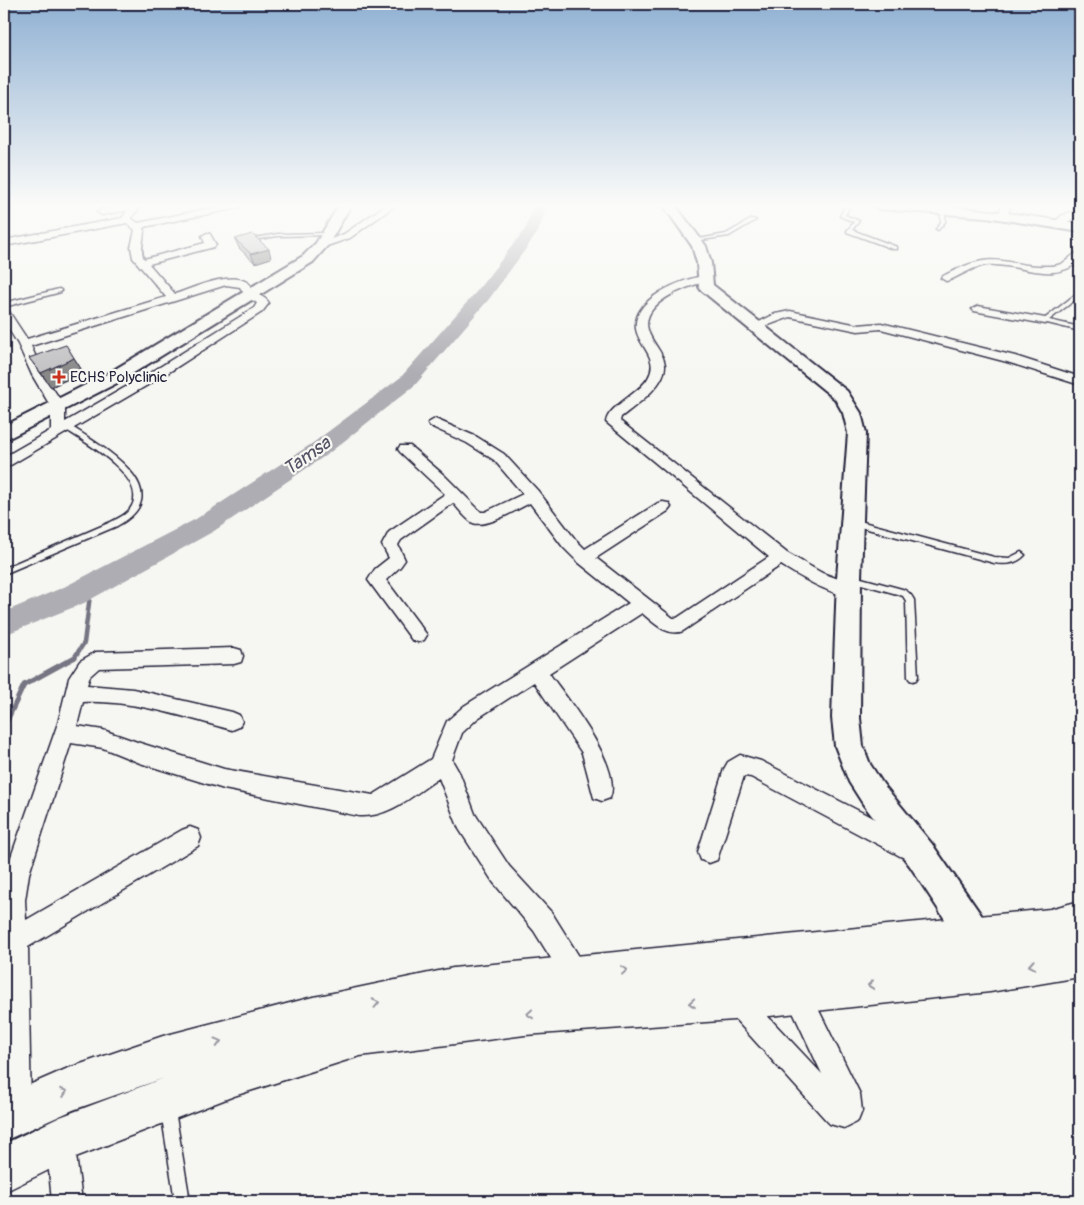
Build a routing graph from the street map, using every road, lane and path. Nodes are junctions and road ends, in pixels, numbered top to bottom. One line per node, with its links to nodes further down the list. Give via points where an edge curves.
1 (144, 261): 4 (street)
2 (304, 261): 11 (street)
3 (703, 261): 8 (street)
4 (141, 262): 12 (street)
5 (1070, 263): 6 (lane); 7 (street, via 1055,269 987,262)
6 (1080, 267)
7 (946, 278)
8 (704, 279): 17 (street, via 706,287); 32 (street, via 678,285 642,318 642,330 659,368 650,385 613,419)
9 (1080, 290): 16 (lane)
10 (59, 291): 13 (lane)
11 (250, 295): 12 (street, via 247,287 234,282); 21 (street, via 113,378); 23 (street, via 263,303 258,310)
12 (173, 298): 19 (street)
13 (4, 305)
14 (978, 309): 16 (street)
15 (4, 312): 19 (street)
16 (1045, 322): 18 (lane)
17 (755, 327): 20 (street, via 790,314 858,328 881,326 998,356); 30 (street, via 841,395 854,413 857,433)
18 (1080, 329)
19 (24, 344): 21 (street, via 38,375)
20 (1080, 382)
21 (58, 406): 23 (street); 24 (street)
22 (436, 423): 28 (street, via 499,457)
23 (62, 430): 26 (street); 34 (lane, via 122,467 136,487 135,508 111,525)
24 (4, 433)
25 (405, 449): 27 (street)
26 (4, 463)
27 (454, 495): 28 (street, via 472,515 481,519); 37 (street, via 394,536 390,545 397,560 382,571 377,580)
28 (533, 495): 33 (street)
29 (662, 506): 33 (street)
30 (852, 522): 31 (lane, via 994,560 1014,561); 35 (street)
31 (1021, 555)
32 (781, 557): 35 (street, via 811,576); 36 (street, via 677,626 668,624)
33 (584, 558): 36 (street)
34 (4, 571)
35 (849, 584): 40 (lane, via 906,594 910,600); 48 (street, via 846,718 849,746 859,772 873,794)
36 (641, 605): 39 (street)
37 (418, 635)
38 (234, 656): 41 (street, via 96,660 78,678)
39 (537, 671): 44 (street, via 458,722); 45 (street, via 590,748)
40 (913, 677)
41 (75, 694): 42 (street, via 96,692 164,703); 43 (street)
42 (232, 721)
43 (64, 734): 44 (street, via 103,739 224,778 366,806 382,802 434,770); 51 (street, via 17,874 12,900)
44 (441, 761): 54 (street, via 450,776 466,821 501,874 543,922)
45 (602, 791)
46 (190, 838): 51 (street)
47 (710, 852): 48 (street, via 735,769 740,765 754,768)
48 (921, 855): 50 (street)
49 (1080, 920): 50 (highway, via 1050,928)
50 (976, 935): 53 (street); 54 (highway, one-way to 50)
51 (15, 940): 58 (street)
52 (1080, 957): 53 (highway, one-way to 53)
53 (996, 971): 55 (highway, one-way to 55)
54 (576, 975): 58 (highway, one-way to 54, via 160,1057 373,1003 453,988)
55 (797, 993): 56 (highway); 56 (street, via 846,1094 848,1111 844,1114 836,1110)
56 (734, 1000): 57 (highway, one-way to 57, via 525,1014 360,1035 234,1074)
57 (167, 1101): 59 (highway); 62 (lane)
58 (10, 1116)
59 (60, 1140): 60 (highway); 61 (street)
60 (4, 1168)
61 (67, 1201)
62 (183, 1201)

